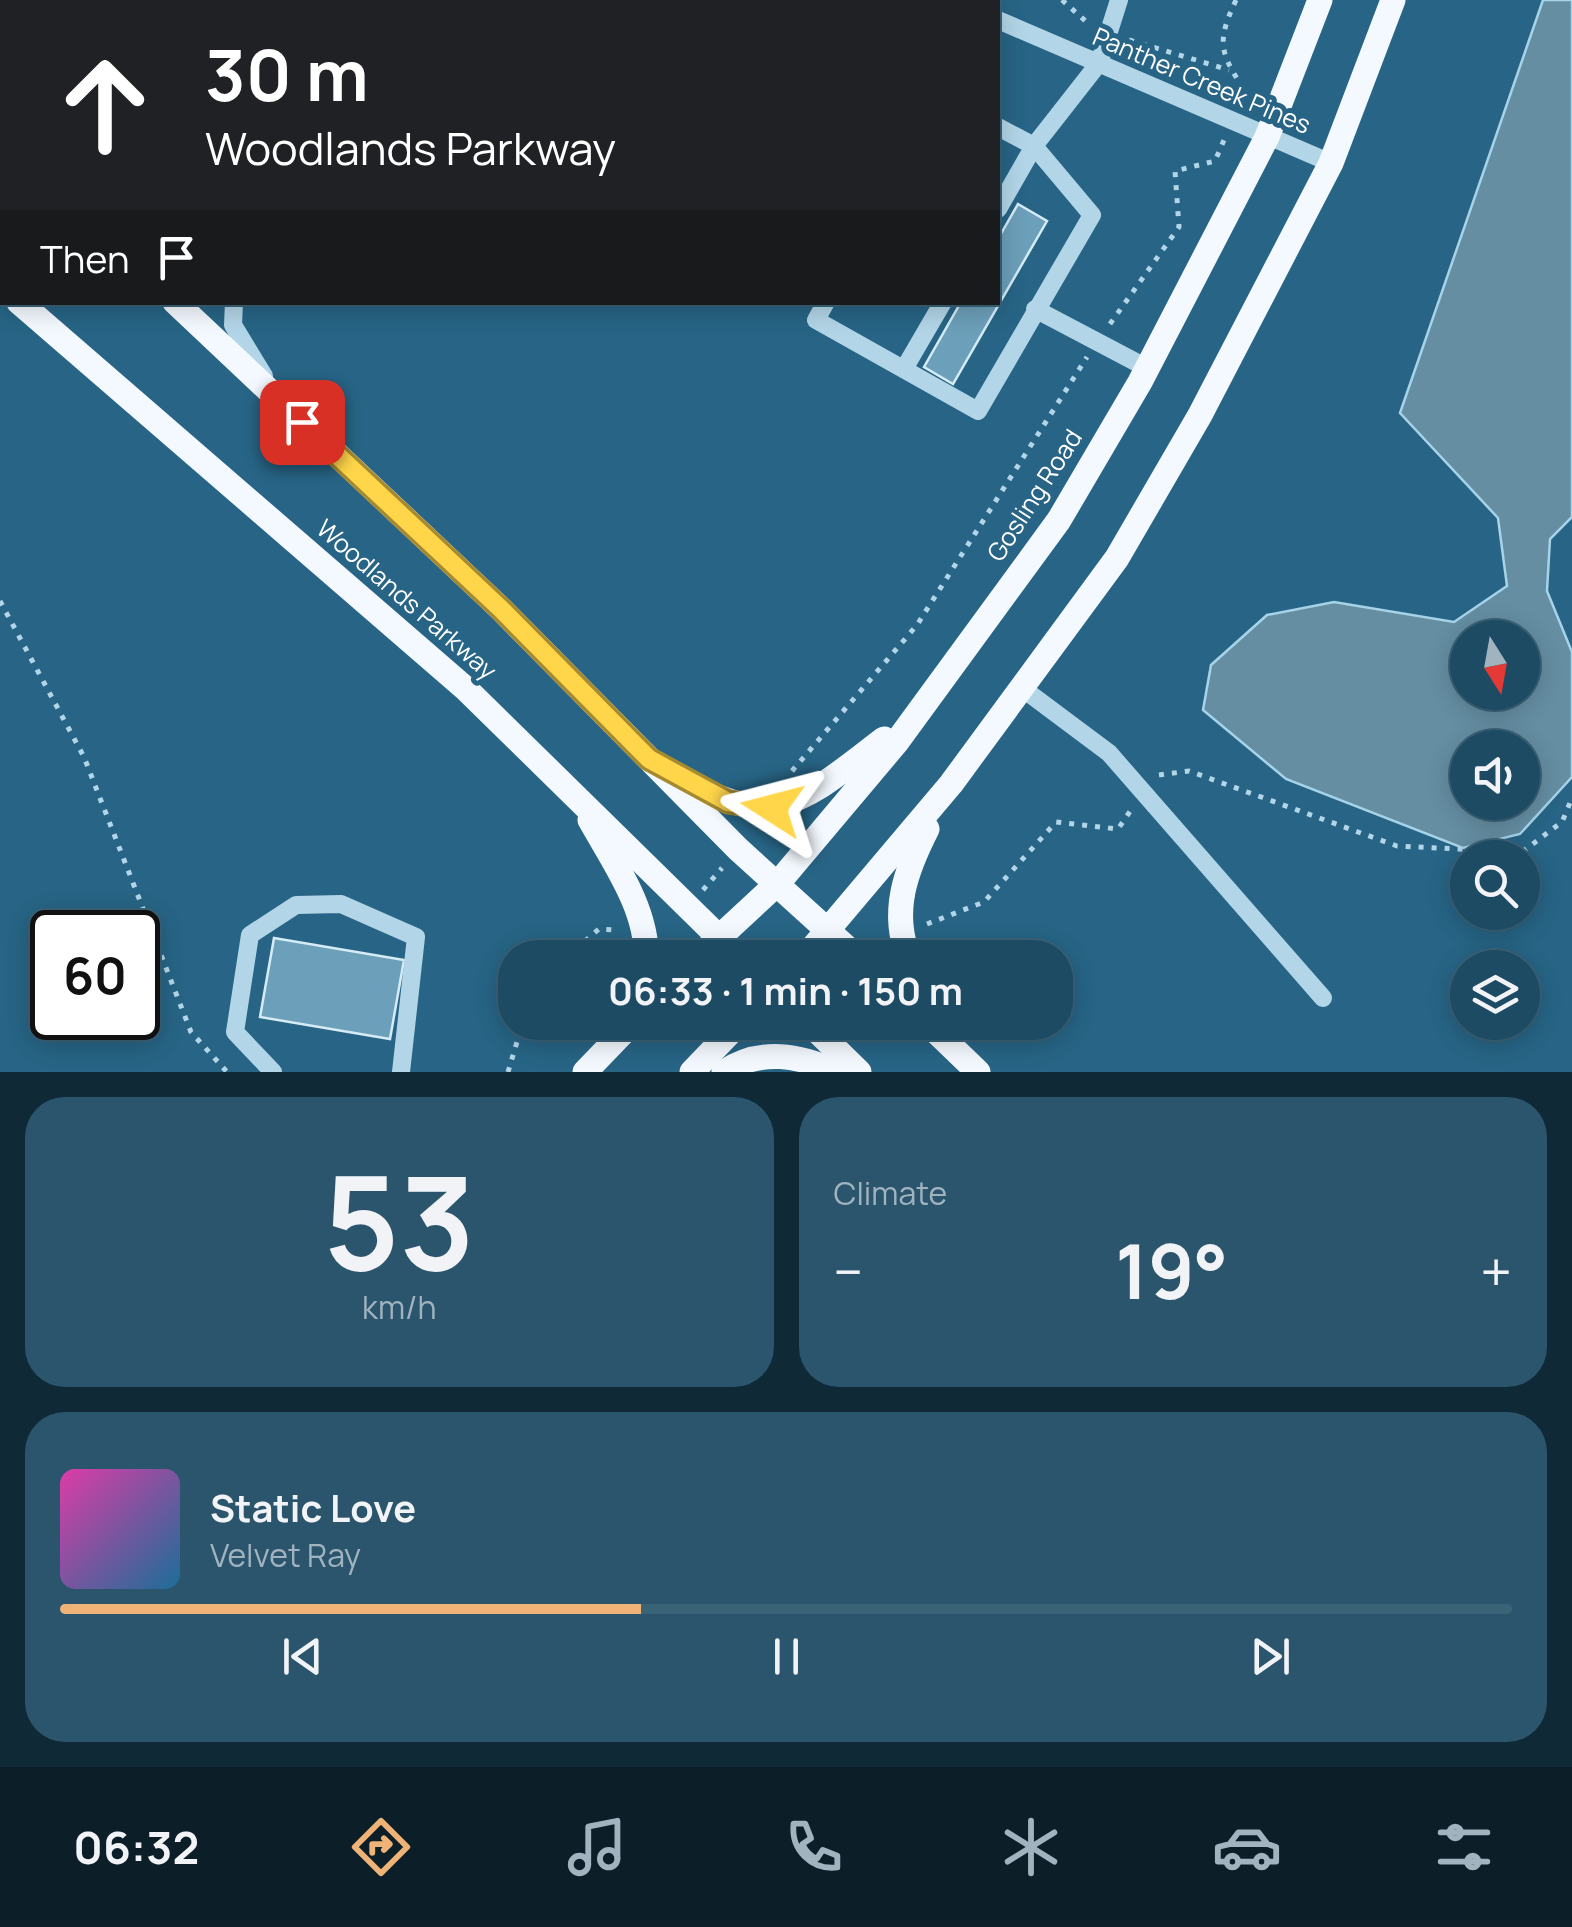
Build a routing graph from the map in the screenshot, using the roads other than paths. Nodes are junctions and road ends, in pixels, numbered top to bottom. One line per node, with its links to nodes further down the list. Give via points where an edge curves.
1 (1118, 0): 5 (street)
2 (1320, 0): 7 (main road, Gosling Road)
3 (1393, 0): 9 (main road)
4 (1000, 21): 5 (street, Panther Creek Pines)
5 (1099, 64): 7 (street, Panther Creek Pines); 8 (street)
6 (1000, 128): 8 (street)
7 (1267, 137): 9 (street, Panther Creek Pines); 17 (main road, Gosling Road)
8 (1034, 146): 10 (street); 16 (street, via 1092,215)
9 (1331, 162): 20 (main road, via 1126,542)
10 (1000, 206)
11 (22, 305): 24 (main road, Woodlands Parkway, via 466,689)
12 (178, 305): 19 (main road, Woodlands Parkway)
13 (234, 305): 19 (street, via 232,325)
14 (824, 305): 18 (street, via 816,320)
15 (940, 305): 18 (street)
16 (1035, 309): 17 (street); 18 (street, via 978,411)
17 (1147, 368): 21 (main road, Gosling Road, via 1059,520)
18 (904, 369)
19 (280, 402): 22 (main road, Woodlands Parkway)
20 (1022, 688): 23 (main road); 34 (street, via 1110,753)
21 (916, 715): 22 (main road, via 804,798 772,808 728,802); 25 (main road, Gosling Road)
22 (649, 759): 25 (main road, Woodlands Parkway)
23 (951, 784): 26 (main road); 33 (main road, via 908,869 900,898)
24 (578, 798): 27 (main road, Woodlands Parkway); 28 (main road, via 628,888)
25 (779, 882): 26 (main road, Woodlands Parkway); 27 (main road, Gosling Road)
26 (831, 932): 31 (main road); 32 (main road, Woodlands Parkway)
27 (718, 936): 29 (main road, Gosling Road); 30 (main road, Woodlands Parkway)
28 (643, 940)
29 (714, 940)
30 (722, 940)
31 (823, 940)
32 (839, 940)
33 (904, 940)
34 (1323, 998)
35 (609, 1040): 42 (main road)
36 (616, 1040): 42 (main road)
37 (723, 1040): 45 (main road)
38 (826, 1040): 48 (main road)
39 (945, 1040): 41 (main road)
40 (953, 1040): 41 (main road)
41 (973, 1067)
42 (588, 1069)
43 (273, 1072): 44 (street, via 235,1032 250,935 296,905 341,904 416,938)
44 (401, 1072)
45 (692, 1072)
46 (724, 1072): 47 (main road, via 740,1061 772,1056 802,1057)
47 (838, 1072)
48 (859, 1072)

